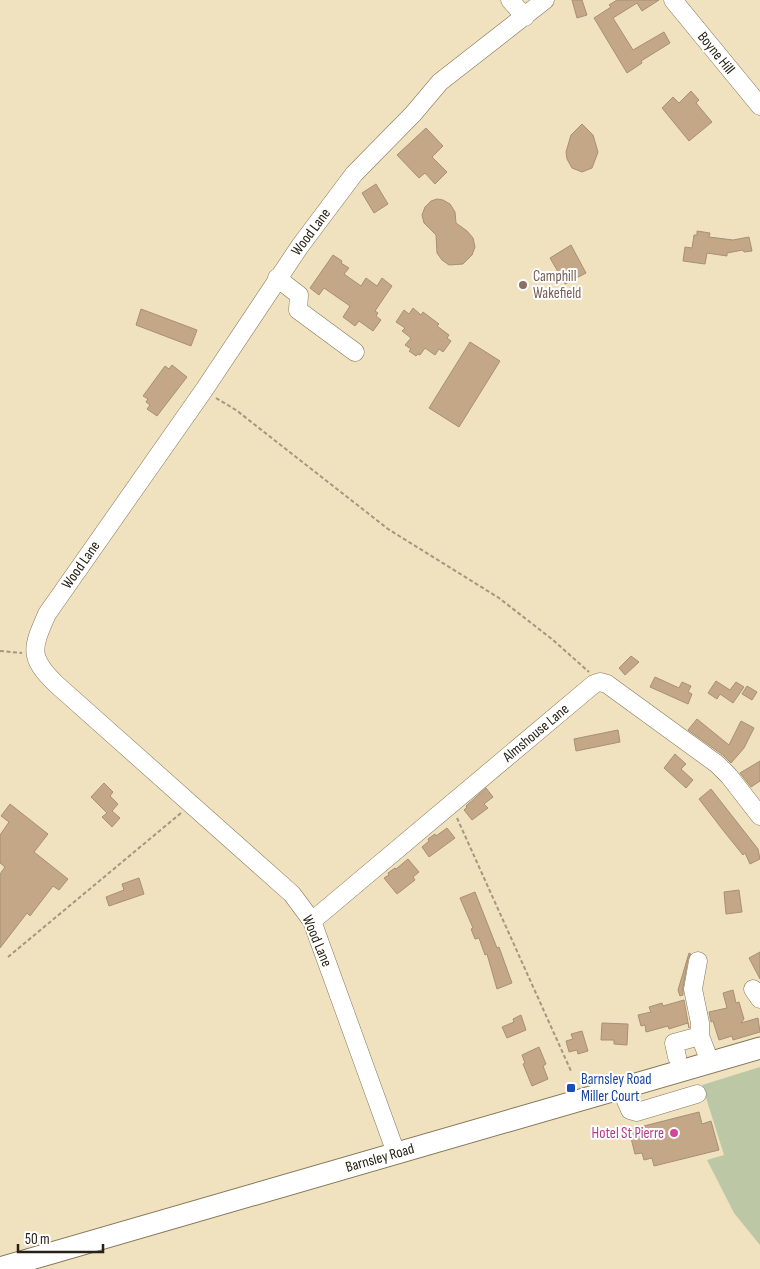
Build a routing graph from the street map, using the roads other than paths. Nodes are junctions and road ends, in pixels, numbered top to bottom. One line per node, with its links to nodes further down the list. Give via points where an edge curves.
1 (510, 0): 4 (street)
2 (545, 0): 4 (street, Wood Lane)
3 (673, 0): 5 (street, Boyne Hill)
4 (525, 17): 6 (street, Wood Lane, via 440,82 354,174)
5 (760, 106)
6 (278, 278): 7 (street, via 299,295 298,310); 9 (street, Wood Lane, via 47,614 37,636 34,653 46,674 292,894)
7 (355, 352)
8 (760, 816): 9 (street, Almshouse Lane, via 717,764 600,682)
9 (312, 921): 17 (street, Wood Lane)
10 (698, 961): 11 (street, via 692,989)
11 (700, 1036): 13 (street, via 674,1043); 14 (street)
12 (760, 1048): 14 (main road, Barnsley Road)
13 (677, 1057)
14 (710, 1062): 15 (main road, Barnsley Road)
15 (621, 1089): 16 (street, via 630,1110 637,1112); 17 (main road, Barnsley Road)
16 (697, 1094)
17 (396, 1153): 18 (main road, Barnsley Road)
18 (0, 1268)

